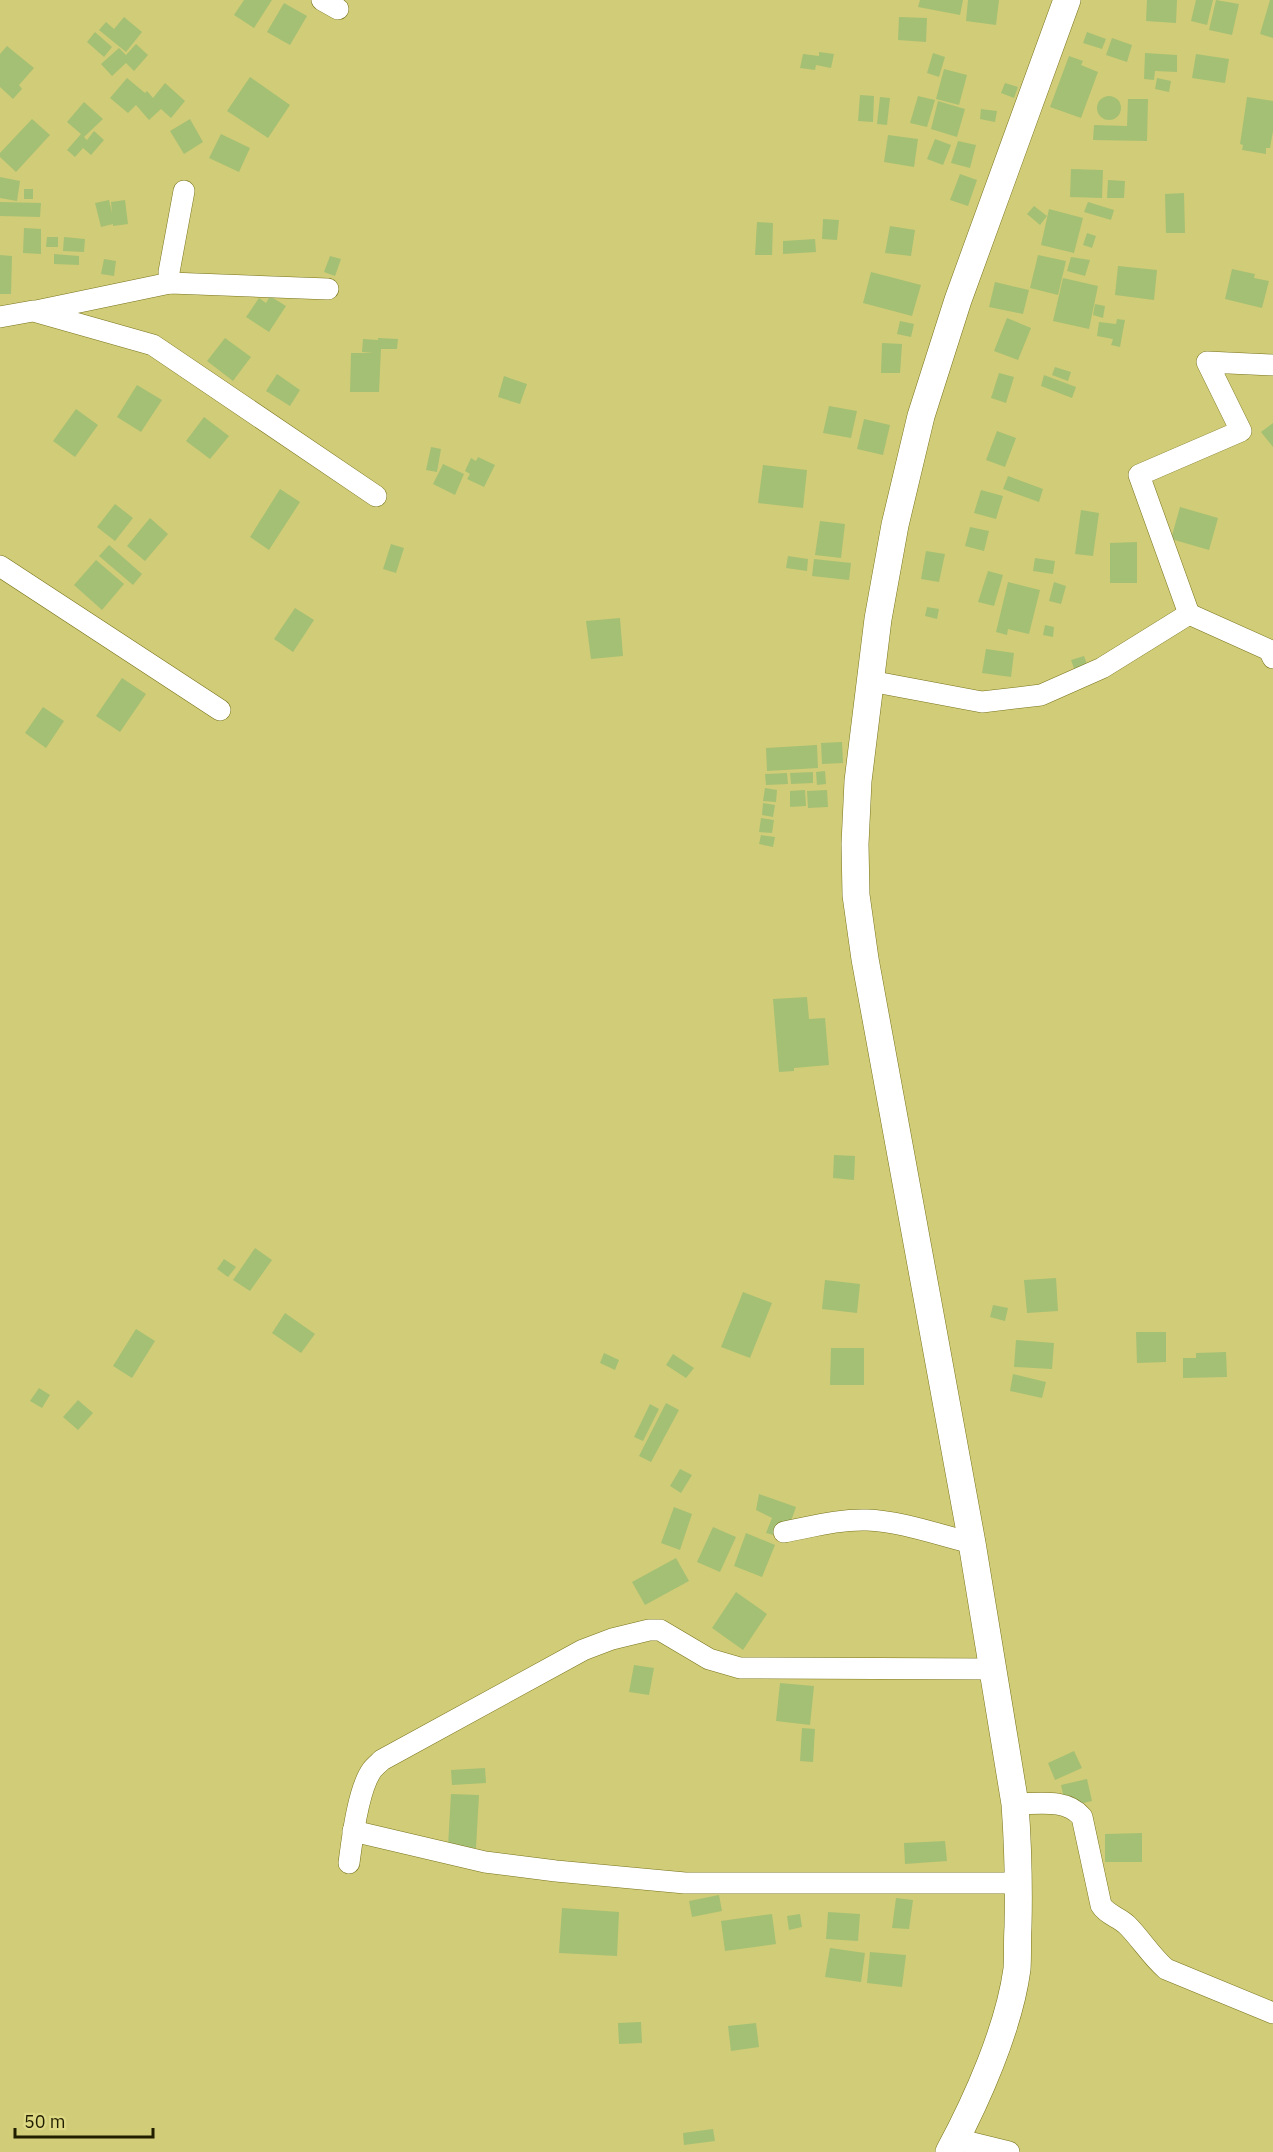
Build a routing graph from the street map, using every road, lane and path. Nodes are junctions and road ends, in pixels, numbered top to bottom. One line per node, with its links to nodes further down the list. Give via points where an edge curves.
1 (1067, 0): 12 (main road, via 958,300 921,416 886,567)
2 (184, 191): 3 (street)
3 (170, 283): 4 (street); 5 (street)
4 (328, 289)
5 (33, 311): 6 (street); 8 (street, via 153,345)
6 (0, 317)
7 (1273, 365): 10 (street, via 1207,362 1241,431 1139,474)
8 (376, 496)
9 (0, 566): 13 (street)
10 (1189, 614): 11 (street, via 1269,650); 12 (street, via 1102,668 1041,695 982,702)
11 (1273, 658)
12 (870, 681): 15 (main road, via 858,781 856,896)
13 (220, 710)
14 (784, 1532): 15 (street, via 867,1520)
15 (972, 1543): 16 (main road)
16 (992, 1669): 17 (main road); 18 (street, via 740,1668 709,1659 660,1630 612,1639 583,1650 382,1760 366,1782)
17 (1014, 1804): 20 (main road); 21 (street, via 1065,1804 1075,1809 1082,1817 1104,1910 1124,1922 1166,1970)
18 (353, 1832): 19 (street); 20 (street, via 485,1862 685,1883)
19 (349, 1863)
20 (1019, 1882): 22 (main road, via 1017,1969 1006,2015 989,2067)
21 (1273, 2013)
22 (952, 2146): 23 (street)
23 (1009, 2152)

